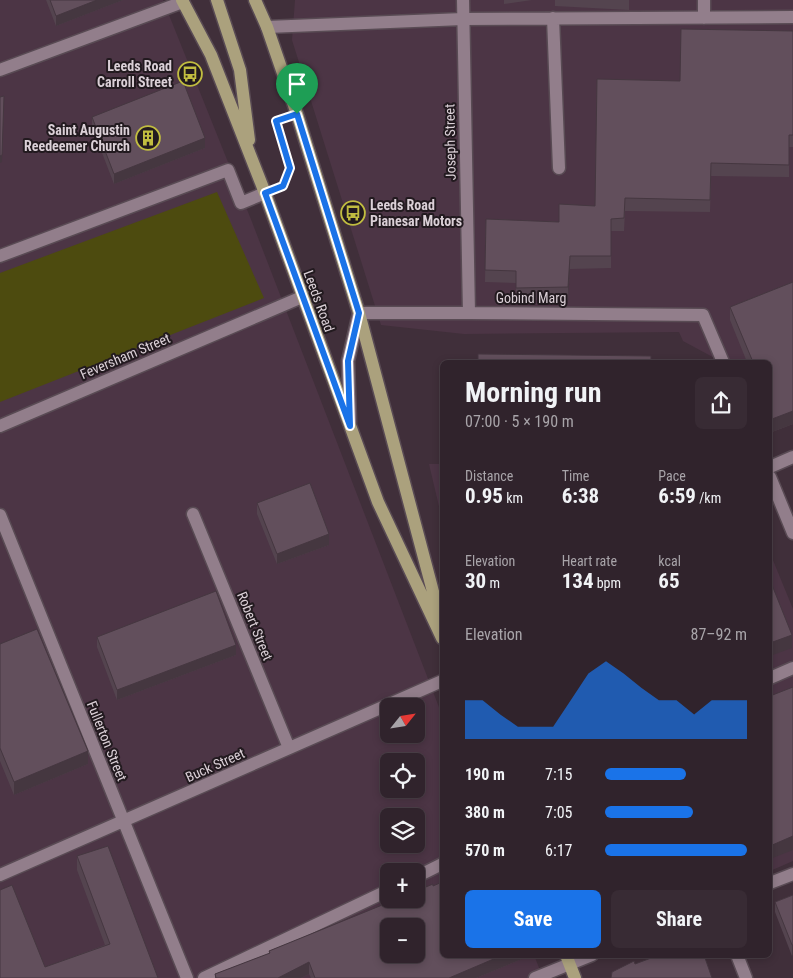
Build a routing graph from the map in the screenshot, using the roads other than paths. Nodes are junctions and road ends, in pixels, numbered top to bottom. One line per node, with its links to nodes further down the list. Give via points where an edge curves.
1 (217, 0): 12 (main road, via 240,70)
2 (255, 0): 10 (main road, Leeds Road)
3 (464, 0): 9 (street, Joseph Street)
4 (704, 0): 7 (street)
5 (184, 1): 11 (street); 12 (main road, Leeds Road, via 211,55)
6 (553, 18): 7 (street); 9 (street); 13 (street)
7 (704, 18): 8 (street)
8 (793, 18)
9 (463, 19): 10 (street); 18 (street, Joseph Street)
10 (267, 27): 17 (main road, Leeds Road)
11 (0, 70)
12 (251, 160): 14 (main road, Leeds Road)
13 (559, 168)
14 (265, 193): 15 (street, via 241,203 228,170); 16 (main road, Leeds Road)
15 (0, 256)
16 (302, 297): 20 (street, Feversham Street); 21 (main road, Leeds Road)
17 (359, 313): 18 (street, Gobind Marg); 21 (street, via 348,361); 28 (main road, Leeds Road)
18 (469, 313): 19 (street, Gobind Marg, via 703,315)
19 (722, 360)
20 (0, 426)
21 (350, 426): 28 (main road, Leeds Road, via 378,502)
22 (793, 457): 23 (street)
23 (772, 466)
24 (772, 481): 27 (street)
25 (193, 514): 34 (street, Robert Street)
26 (0, 515): 35 (street, Fullerton Street)
27 (793, 533)
28 (436, 607): 29 (main road, Leeds Road); 30 (main road, Leeds Road)
29 (440, 620)
30 (440, 628)
31 (793, 668): 32 (street)
32 (772, 677)
33 (440, 682): 34 (street, Buck Street)
34 (290, 748): 35 (street, Buck Street)
35 (123, 822): 39 (street, Buck Street); 44 (street, Fullerton Street)
36 (440, 865): 37 (street)
37 (425, 872)
38 (793, 874): 40 (street)
39 (0, 875)
40 (772, 882)
41 (380, 894): 45 (street)
42 (738, 958): 48 (street)
43 (568, 960): 46 (street); 47 (main road)
44 (187, 978)
45 (204, 978)
46 (535, 978)
47 (574, 978)
48 (746, 978)

